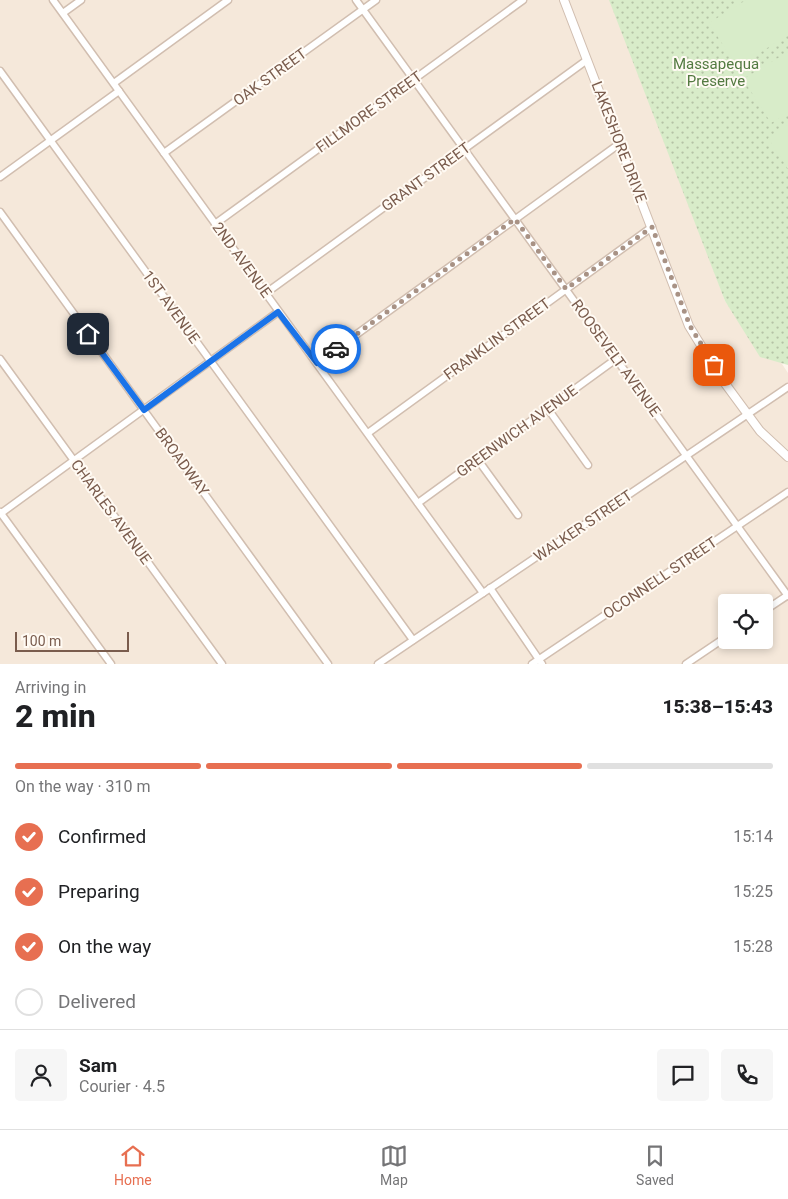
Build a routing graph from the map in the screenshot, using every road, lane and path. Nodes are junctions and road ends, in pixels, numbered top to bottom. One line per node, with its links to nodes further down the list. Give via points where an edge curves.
1 (53, 0): 9 (street, 2ND AVENUE)
2 (81, 0): 9 (street)
3 (228, 0): 13 (street)
4 (356, 0): 8 (street, ROOSEVELT AVENUE)
5 (376, 0): 8 (street, OAK STREET)
6 (523, 0): 12 (street, FILLMORE STREET)
7 (564, 0): 10 (street, LAKESHORE DRIVE)
8 (363, 9): 12 (street, ROOSEVELT AVENUE); 18 (street, OAK STREET)
9 (63, 13): 13 (street, 2ND AVENUE)
10 (587, 60): 16 (street, LAKESHORE DRIVE); 17 (street, GRANT STREET)
11 (0, 71): 15 (street, 1ST AVENUE)
12 (413, 79): 17 (street, ROOSEVELT AVENUE); 22 (street, FILLMORE STREET)
13 (114, 83): 14 (street, 2ND AVENUE)
14 (119, 91): 15 (street); 18 (street, 2ND AVENUE)
15 (50, 140): 19 (street); 29 (street, 1ST AVENUE)
16 (619, 144): 21 (street); 23 (street, LAKESHORE DRIVE)
17 (464, 149): 21 (street, ROOSEVELT AVENUE); 25 (street, GRANT STREET)
18 (164, 153): 22 (street, 2ND AVENUE)
19 (0, 177)
20 (0, 212): 33 (street, BROADWAY)
21 (515, 219): 24 (street, ROOSEVELT AVENUE); 30 (street)
22 (215, 224): 25 (street, 2ND AVENUE)
23 (652, 227): 24 (street, FRANKLIN STREET); 34 (street, LAKESHORE DRIVE, via 690,326)
24 (566, 289): 28 (street, ROOSEVELT AVENUE); 35 (street, FRANKLIN STREET)
25 (266, 293): 26 (street, 2ND AVENUE)
26 (278, 312): 29 (street); 30 (street, 2ND AVENUE)
27 (0, 359): 39 (street, CHARLES AVENUE)
28 (616, 359): 32 (street, GREENWICH AVENUE); 36 (street, ROOSEVELT AVENUE)
29 (211, 361): 33 (street); 50 (street, 1ST AVENUE)
30 (317, 363): 35 (street, 2ND AVENUE)
31 (788, 387): 34 (street, WALKER STREET)
32 (548, 409): 38 (street, GREENWICH AVENUE); 40 (street)
33 (144, 410): 39 (street); 55 (street, BROADWAY)
34 (748, 414): 36 (street, WALKER STREET); 37 (street, LAKESHORE DRIVE, via 760,431)
35 (368, 433): 42 (street, 2ND AVENUE)
36 (687, 456): 45 (street, ROOSEVELT AVENUE); 46 (street, WALKER STREET)
37 (788, 457)
38 (478, 460): 42 (street, GREENWICH AVENUE); 44 (street)
39 (74, 461): 43 (street); 54 (street, CHARLES AVENUE)
40 (588, 465)
41 (788, 492): 45 (street, OCONNELL STREET)
42 (418, 503): 47 (street, 2ND AVENUE)
43 (0, 513): 53 (street)
44 (518, 515)
45 (737, 526): 48 (street, ROOSEVELT AVENUE); 52 (street, OCONNELL STREET)
46 (490, 588): 47 (street, WALKER STREET); 52 (street)
47 (483, 593): 50 (street, WALKER STREET)
48 (788, 595): 49 (street)
49 (773, 606)
50 (413, 640): 56 (street, WALKER STREET)
51 (718, 642): 58 (street)
52 (540, 662): 57 (street, OCONNELL STREET)
53 (110, 664)
54 (222, 664)
55 (328, 664)
56 (378, 664)
57 (532, 664)
58 (686, 664)

